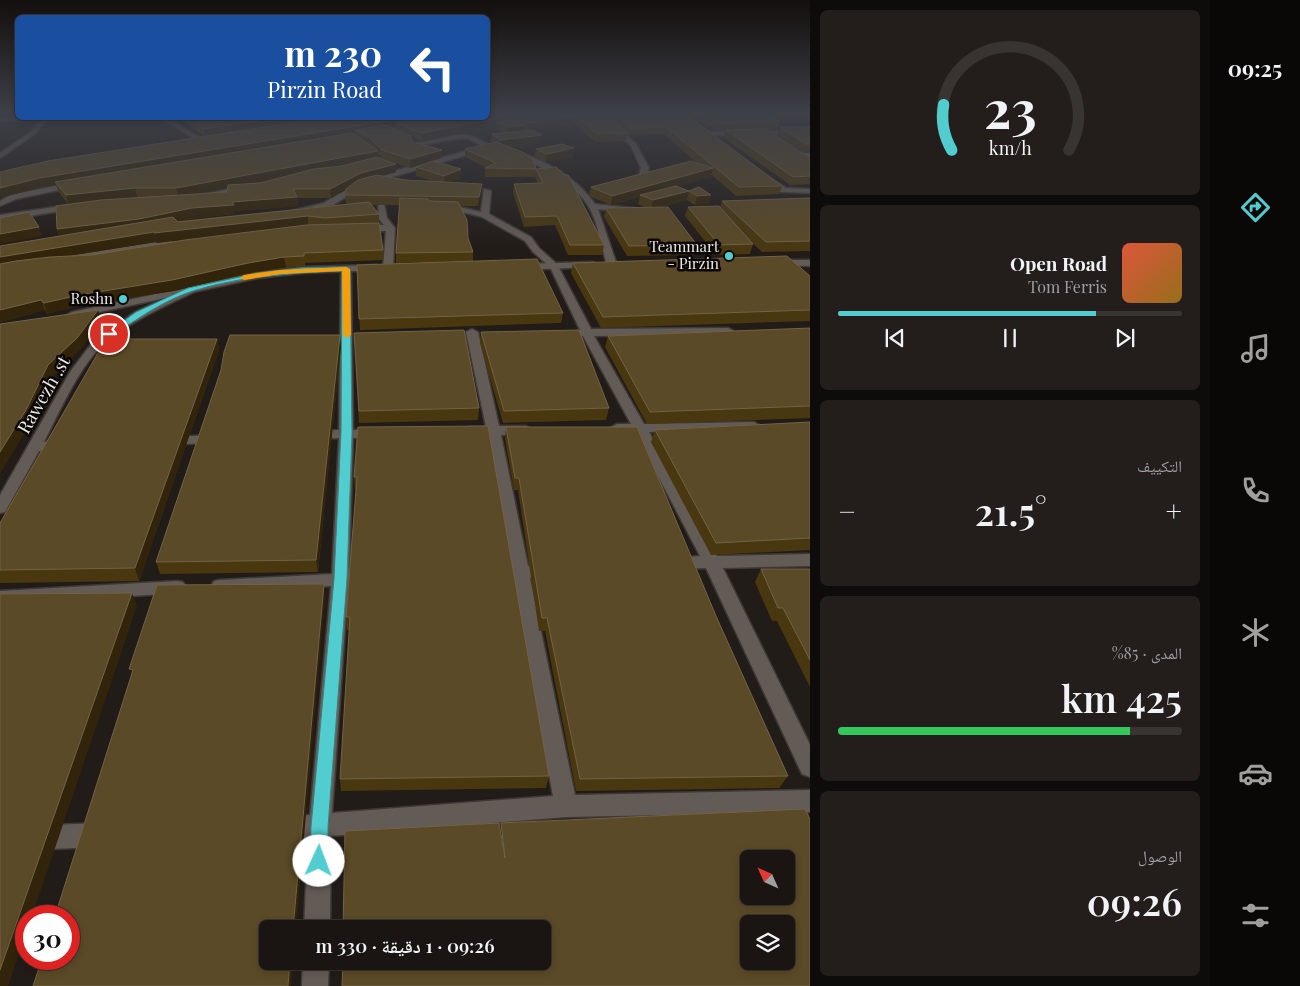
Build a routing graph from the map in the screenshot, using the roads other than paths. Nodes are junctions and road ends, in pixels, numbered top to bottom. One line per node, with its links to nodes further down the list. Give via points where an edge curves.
1 (442, 159): 5 (street)
2 (531, 159): 16 (street, via 585,189)
3 (641, 159): 8 (street, via 645,168 642,176)
4 (394, 166): 5 (street)
5 (402, 171): 18 (street, via 362,183 327,205)
6 (760, 175): 11 (street, via 784,190)
7 (83, 183): 13 (street, via 13,197)
8 (614, 184)
9 (255, 186): 12 (street)
10 (487, 191): 20 (street)
11 (810, 191)
12 (191, 198)
13 (0, 204)
14 (84, 205): 21 (street)
15 (381, 206): 22 (street, via 383,219)
16 (592, 206): 19 (street, via 618,207); 29 (street, via 616,264)
17 (455, 209): 20 (street)
18 (282, 212)
19 (648, 214)
20 (485, 216): 29 (street, via 528,239)
21 (0, 218)
22 (391, 228): 23 (street); 31 (street, via 392,268)
23 (353, 229)
24 (182, 242): 25 (street)
25 (52, 260)
26 (766, 263): 27 (street)
27 (792, 263): 28 (street); 32 (street)
28 (810, 263)
29 (554, 266): 30 (street); 38 (street)
30 (510, 267)
31 (346, 269): 33 (street, via 266,274); 46 (street, via 352,333)
32 (804, 274)
33 (190, 290): 34 (street); 51 (street, Rawezh .st, via 139,314 96,345 76,372)
34 (57, 318)
35 (742, 331): 38 (street)
36 (472, 332): 42 (street)
37 (568, 333): 38 (street)
38 (586, 333): 40 (street)
39 (770, 425): 40 (street)
40 (640, 428): 41 (street); 54 (street)
41 (601, 429)
42 (493, 430): 43 (street); 44 (street); 57 (street)
43 (542, 430)
44 (454, 431)
45 (386, 432): 46 (street)
46 (346, 433): 47 (street); 60 (street)
47 (298, 435)
48 (229, 438): 49 (street)
49 (151, 442)
50 (73, 445): 51 (street)
51 (34, 447): 52 (street, Rawezh .st)
52 (0, 508)
53 (810, 560): 54 (street)
54 (711, 561): 55 (street); 62 (street)
55 (661, 564)
56 (561, 570): 57 (street)
57 (521, 573): 58 (street); 64 (street)
58 (474, 575)
59 (388, 578): 60 (street)
60 (340, 579): 61 (street, via 152,587); 65 (street)
61 (0, 598)
62 (810, 767)
63 (810, 801): 64 (street)
64 (566, 806): 65 (street)
65 (320, 827): 66 (street); 69 (street)
66 (270, 829)
67 (120, 834): 68 (street)
68 (0, 839)
69 (317, 920)
70 (316, 970): 71 (street)
71 (315, 986)

